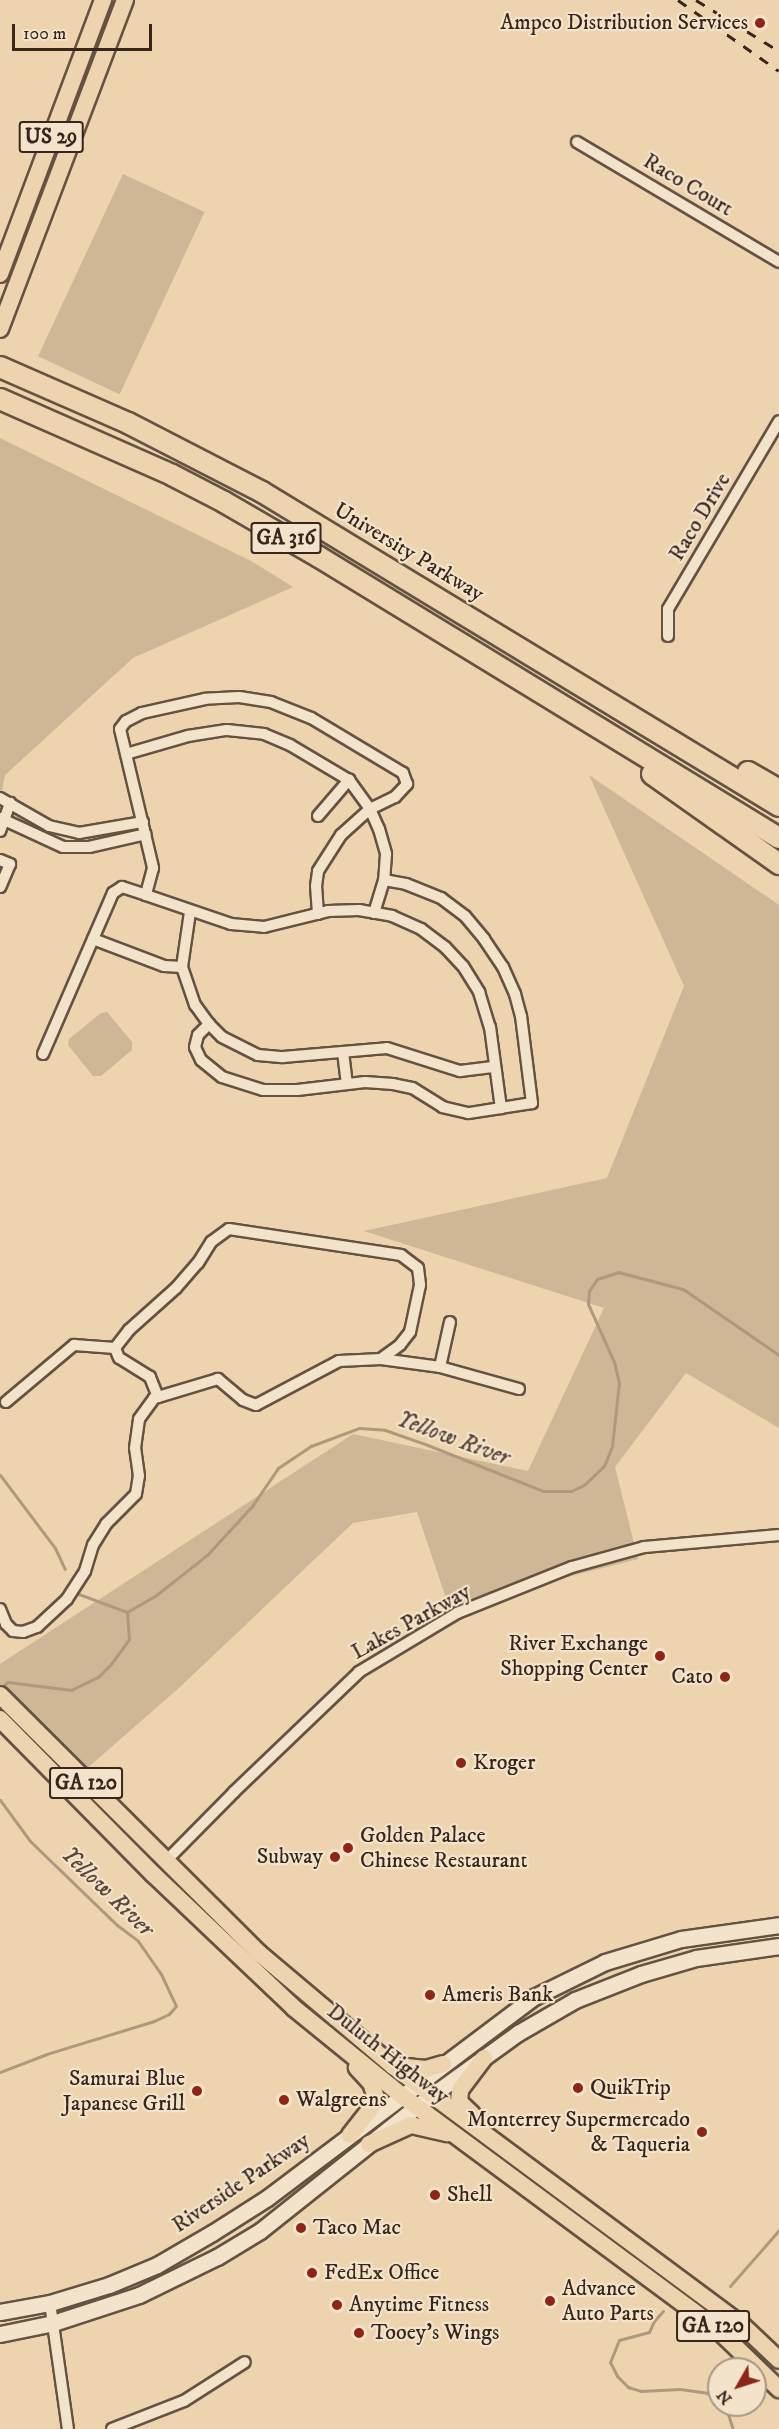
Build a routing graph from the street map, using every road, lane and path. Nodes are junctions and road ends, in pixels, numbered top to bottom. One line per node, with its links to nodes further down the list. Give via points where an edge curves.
1 (102, 0): 5 (main road, US 29)
2 (125, 0): 6 (main road, US 29)
3 (577, 142): 4 (street, Raco Court)
4 (779, 262)
5 (0, 274)
6 (0, 329)
7 (0, 367): 11 (highway, University Parkway / GA 316, via 128,423 262,492)
8 (0, 399): 12 (highway, GA 316, via 224,502)
9 (779, 421): 10 (street, Raco Drive, via 668,609)
10 (668, 636)
11 (507, 639): 15 (highway, via 552,657); 17 (highway, University Parkway / GA 316)
12 (559, 704): 24 (highway, GA 316); 26 (highway)
13 (126, 754): 14 (street, via 188,736 227,730 264,734 290,744); 18 (street, via 120,729 142,713 205,699 239,697 271,702 311,718 403,773 407,784 394,797); 21 (street)
14 (349, 780): 18 (street); 19 (street)
15 (779, 790)
16 (5, 801): 20 (street); 21 (street, via 49,826 79,833)
17 (779, 806)
18 (369, 808): 27 (street, via 386,854); 32 (street, via 341,835 318,871)
19 (318, 816)
20 (2, 819): 22 (street); 23 (street, via 63,847 89,847)
21 (143, 822): 23 (street)
22 (0, 831)
23 (146, 834): 29 (street, via 153,868)
24 (779, 837)
25 (0, 860): 28 (street, via 10,864)
26 (779, 864)
27 (384, 880): 31 (street); 40 (street, via 441,898 465,916 502,967 521,1016 532,1103)
28 (0, 887)
29 (146, 895): 30 (street); 33 (street, via 122,887 113,893)
30 (190, 912): 32 (street, via 231,924 264,927); 34 (street)
31 (374, 913): 32 (street, via 358,910); 38 (street, via 393,916 421,929 463,966 479,992)
32 (318, 914)
33 (93, 939): 34 (street, via 164,966); 37 (street)
34 (182, 966): 35 (street, via 195,1005)
35 (209, 1024): 36 (street, via 222,1037 258,1055); 39 (street, via 198,1035 195,1047 201,1060 231,1081 263,1090)
36 (344, 1052): 38 (street, via 387,1048 460,1071); 39 (street)
37 (43, 1054)
38 (495, 1067): 40 (street)
39 (346, 1084): 40 (street, via 412,1088 443,1107 468,1113)
40 (501, 1108)
41 (450, 1322): 44 (street)
42 (115, 1348): 43 (street, via 129,1330 176,1288 211,1242 229,1228 401,1255 418,1268 420,1285 410,1332); 46 (street, via 119,1358 150,1377); 47 (street, via 74,1345)
43 (381, 1359): 44 (street); 46 (street, via 339,1361 256,1405 243,1400 218,1379)
44 (440, 1367): 45 (street)
45 (519, 1389)
46 (156, 1398): 49 (street, via 139,1419 136,1494 102,1531 85,1571 67,1599 37,1627 23,1632 13,1631 6,1624)
47 (6, 1402)
48 (779, 1535): 52 (street, Lakes Parkway, via 645,1547 572,1567 457,1614 358,1672)
49 (0, 1609)
50 (4, 1699): 52 (main road, Duluth Highway / GA 120)
51 (0, 1719): 55 (main road, Duluth Highway / GA 120, via 233,1952)
52 (165, 1862): 58 (main road, Duluth Highway / GA 120, via 259,1953)
53 (779, 1925): 57 (main road, Riverside Parkway, via 681,1939 605,1962 534,1997)
54 (779, 1946): 56 (main road, Riverside Parkway, via 696,1958 641,1974 575,2000)
55 (312, 2023): 61 (main road, Duluth Highway / GA 120); 63 (main road, via 371,2083 375,2095 372,2107)
56 (484, 2058): 60 (main road, Riverside Parkway); 66 (main road, via 460,2090 459,2102 535,2162)
57 (443, 2064): 58 (main road, via 426,2069); 59 (main road, Riverside Parkway)
58 (393, 2066): 59 (main road, Duluth Highway / GA 120)
59 (417, 2083): 60 (main road, Duluth Highway / GA 120); 61 (main road, Riverside Parkway)
60 (434, 2094): 62 (main road, Riverside Parkway); 66 (main road, Duluth Highway / GA 120)
61 (401, 2095): 62 (main road, Duluth Highway / GA 120); 63 (main road, Riverside Parkway)
62 (417, 2106): 64 (main road, Duluth Highway / GA 120); 65 (main road, Riverside Parkway)
63 (350, 2135): 67 (main road, Riverside Parkway)
64 (460, 2138): 65 (main road, via 411,2125); 75 (main road, Duluth Highway / GA 120, via 716,2328)
65 (369, 2144): 68 (main road, Riverside Parkway, via 260,2231)
66 (535, 2170): 73 (main road, Duluth Highway / GA 120, via 741,2324)
67 (287, 2183): 68 (main road, via 286,2197 250,2226); 69 (main road, Riverside Parkway, via 157,2265)
68 (231, 2249): 71 (main road, Riverside Parkway, via 173,2281)
69 (50, 2303): 70 (main road, Riverside Parkway); 71 (street)
70 (0, 2313)
71 (53, 2323): 72 (main road, Riverside Parkway); 76 (street)
72 (0, 2334)
73 (779, 2360)
74 (245, 2362): 77 (street, via 184,2402)
75 (779, 2389)
76 (68, 2429)
77 (112, 2429)

